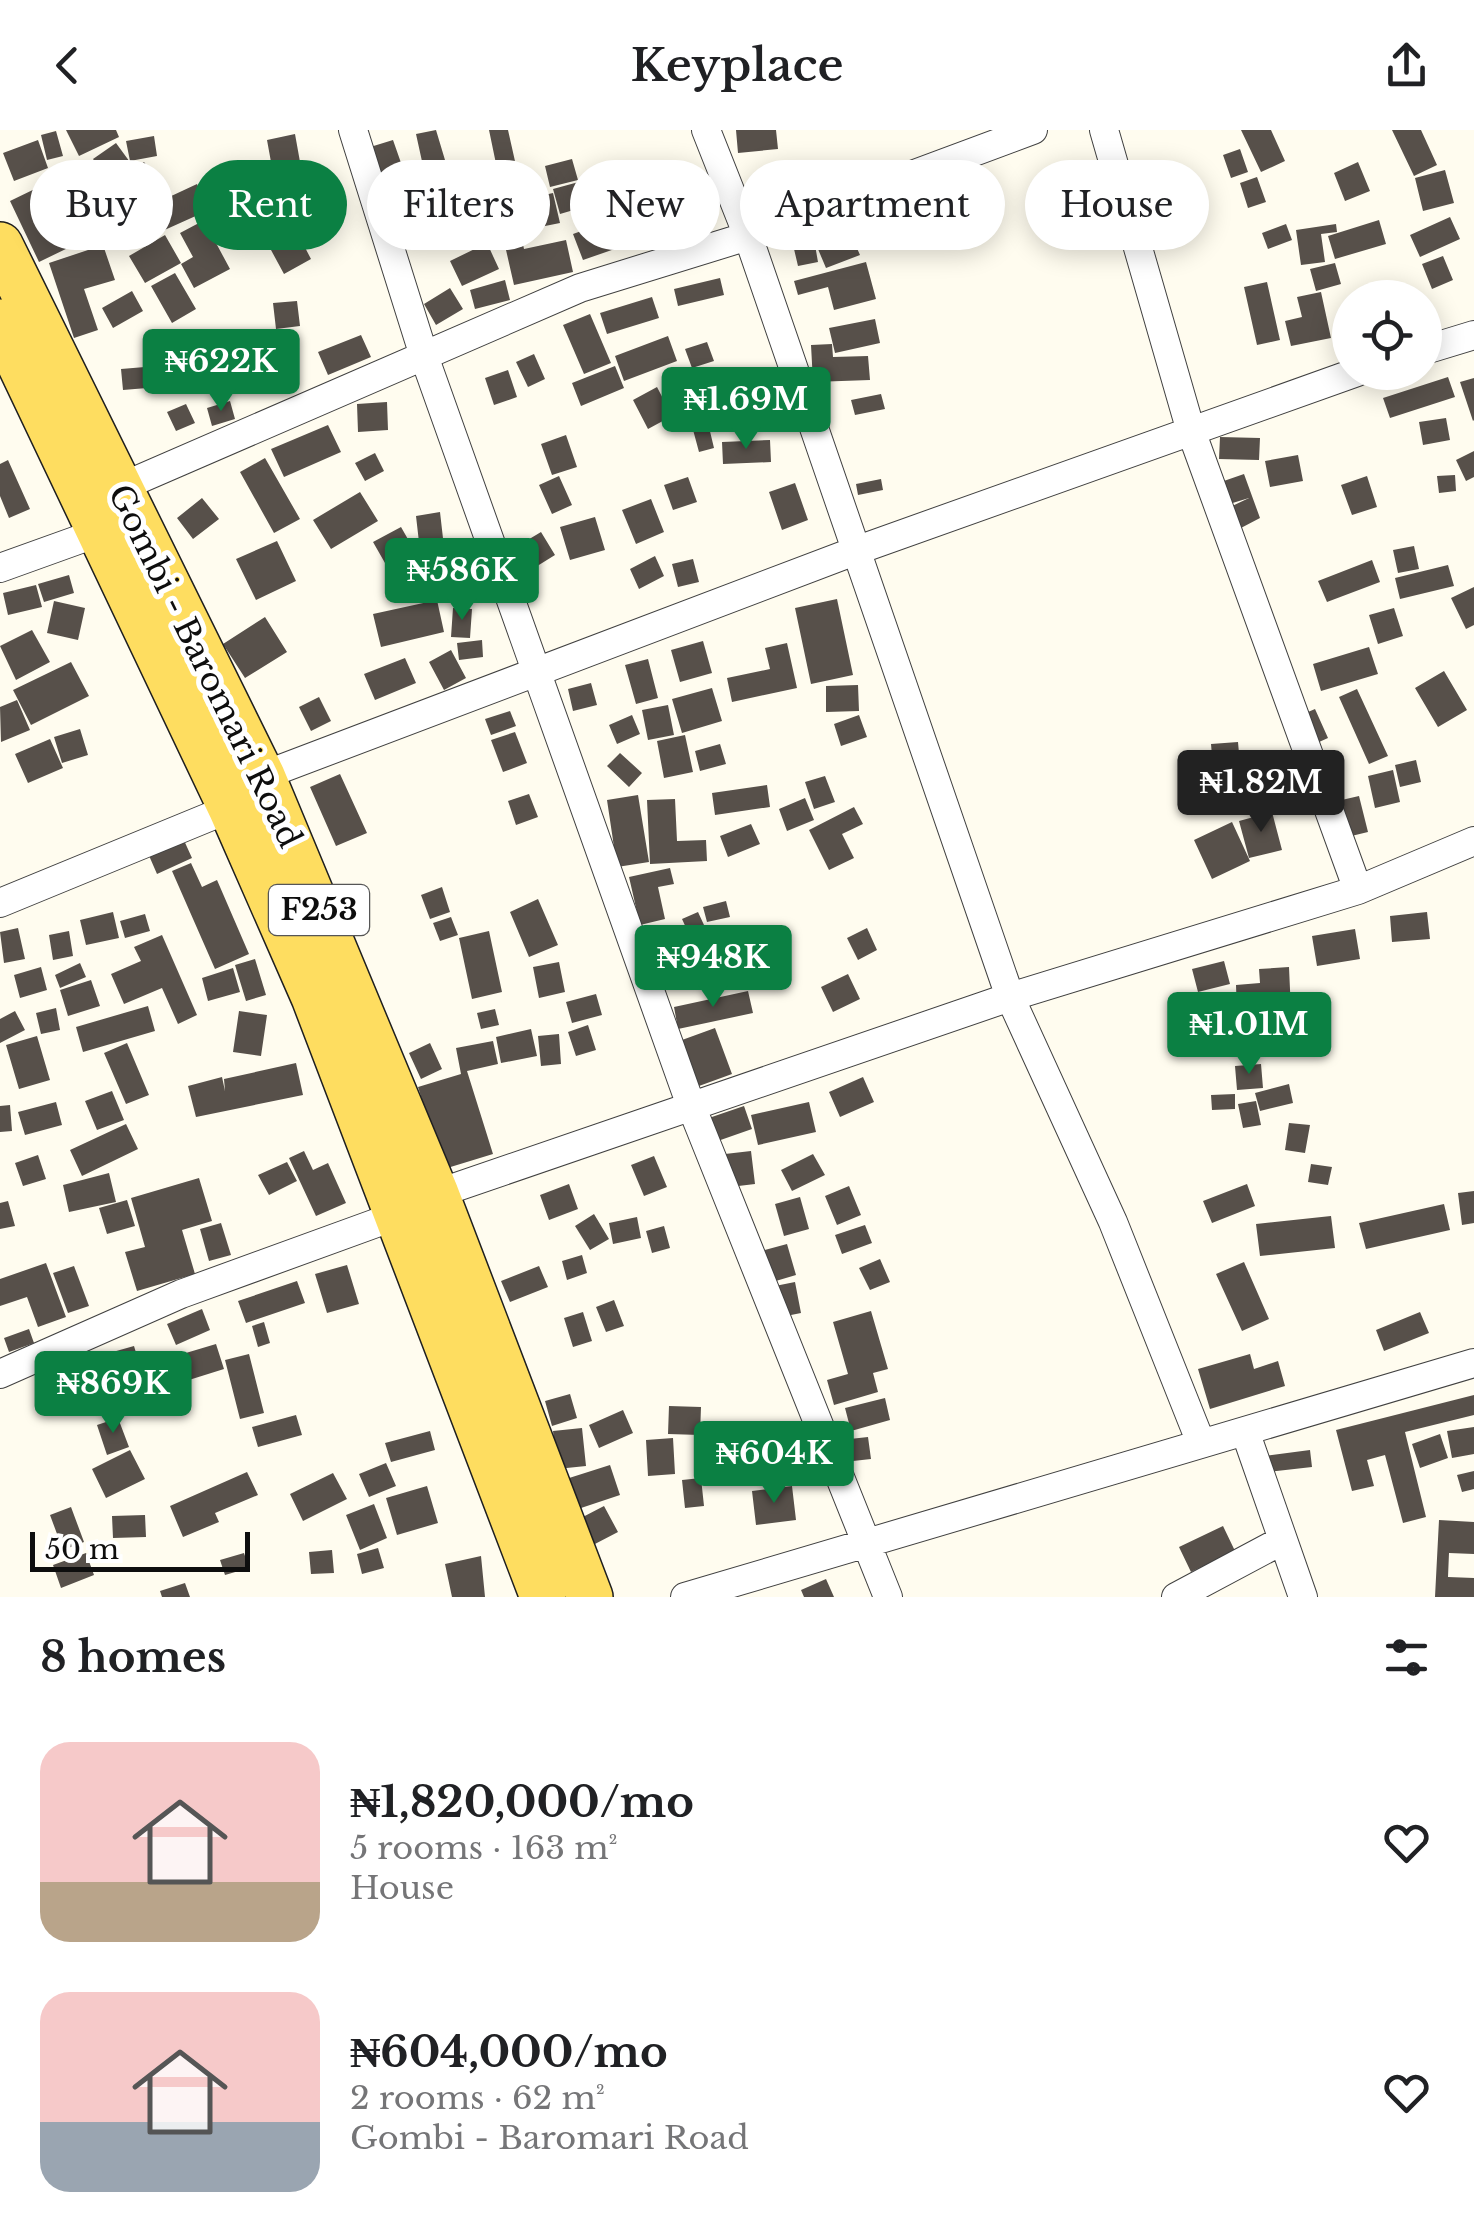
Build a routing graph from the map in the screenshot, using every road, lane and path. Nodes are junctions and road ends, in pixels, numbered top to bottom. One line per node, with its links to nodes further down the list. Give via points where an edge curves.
1 (354, 130): 13 (street)
2 (706, 130): 6 (street)
3 (1033, 130): 5 (street)
4 (1104, 130): 15 (street)
5 (952, 160)
6 (740, 216)
7 (740, 238): 13 (street, via 580,288)
8 (0, 245): 16 (main road, Gombi - Baromari Road / F253)
9 (753, 250): 18 (street)
10 (0, 322): 17 (main road, Gombi - Baromari Road / F253)
11 (1474, 336): 12 (street)
12 (1442, 345)
13 (424, 356): 16 (street); 20 (street)
14 (1332, 380): 15 (street)
15 (1190, 428): 18 (street); 24 (street)
16 (119, 488): 21 (main road, Gombi - Baromari Road / F253)
17 (100, 532): 19 (street); 22 (main road, Gombi - Baromari Road / F253)
18 (855, 550): 20 (street); 26 (street)
19 (0, 568)
20 (534, 672): 21 (street); 27 (street)
21 (262, 776): 28 (main road, Gombi - Baromari Road / F253)
22 (231, 808): 25 (street); 28 (main road, Gombi - Baromari Road / F253, via 314,997)
23 (1474, 841): 24 (street)
24 (1358, 890): 26 (street)
25 (0, 903)
26 (1010, 996): 27 (street); 32 (street, via 1113,1222)
27 (690, 1104): 28 (street); 34 (street)
28 (419, 1204): 30 (street, via 180,1294); 35 (main road, Gombi - Baromari Road / F253); 36 (main road, Gombi - Baromari Road / F253)
29 (1474, 1363): 31 (street)
30 (0, 1374)
31 (1245, 1432): 32 (street); 33 (street)
32 (1200, 1443): 34 (street)
33 (1283, 1540): 39 (street); 40 (street)
34 (868, 1545): 37 (street); 38 (street)
35 (543, 1597)
36 (590, 1597)
37 (684, 1597)
38 (888, 1597)
39 (1176, 1597)
40 (1303, 1597)

